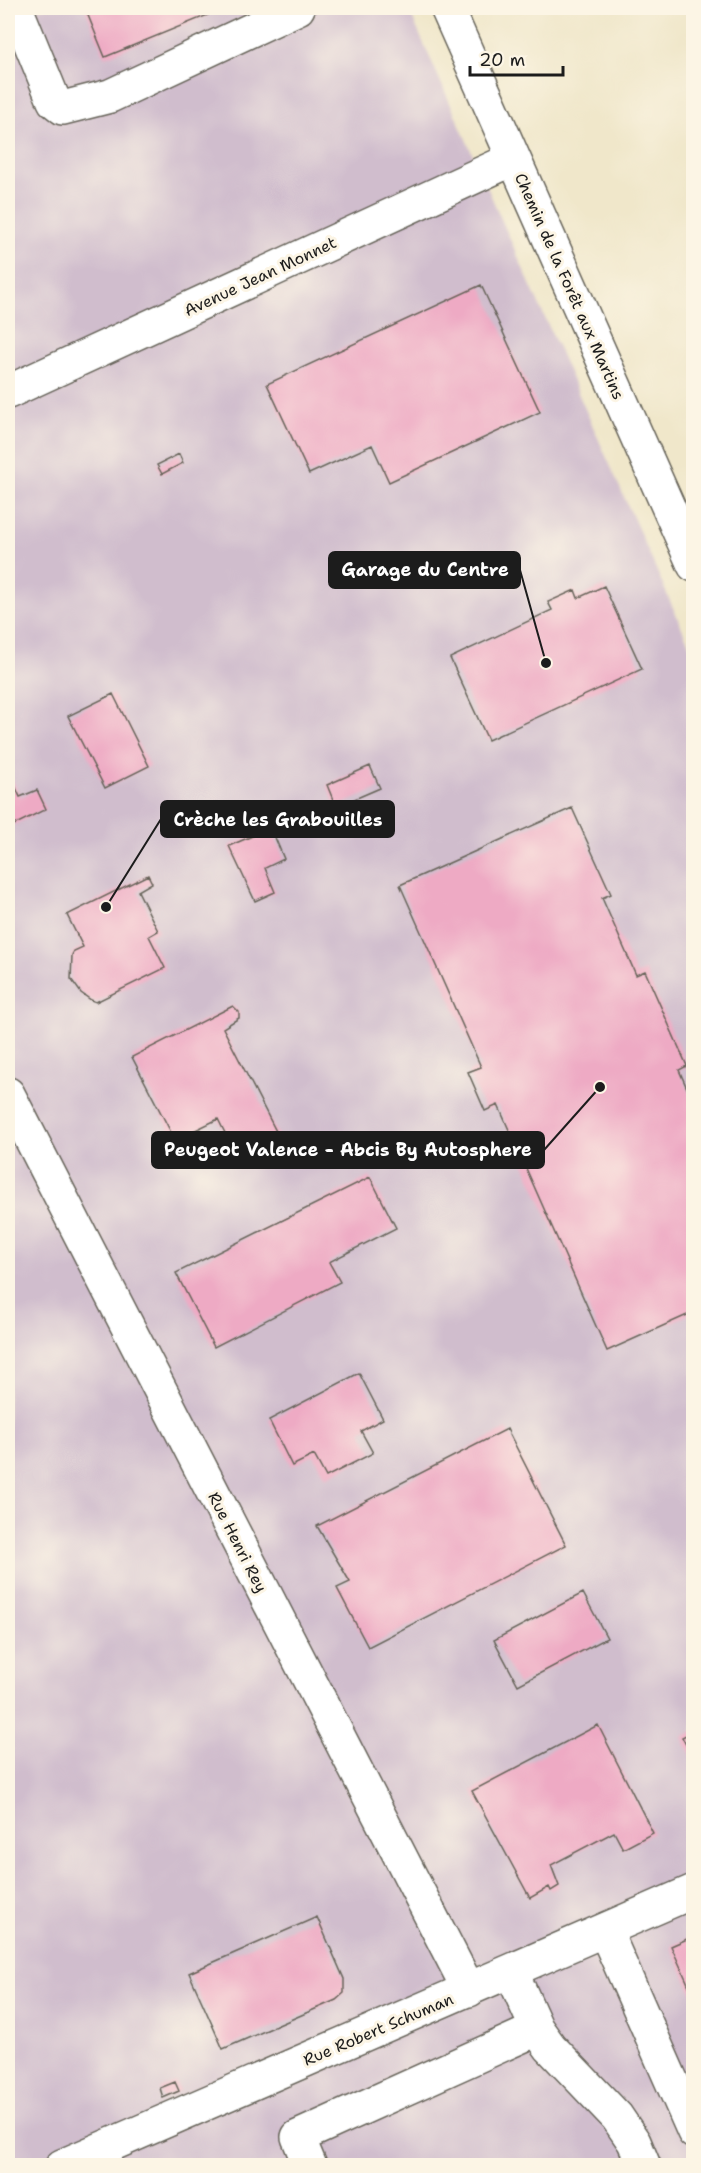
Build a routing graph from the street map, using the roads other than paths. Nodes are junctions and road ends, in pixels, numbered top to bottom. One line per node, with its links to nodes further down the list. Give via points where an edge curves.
1 (16, 8): 2 (street, via 54,101 63,108 110,96)
2 (298, 8)
3 (447, 8): 4 (street, Chemin de la Forêt aux Martins)
4 (513, 159): 5 (street, Avenue Jean Monnet); 6 (street, Chemin de la Forêt aux Martins)
5 (8, 393)
6 (693, 565)
7 (8, 1094): 11 (street, Rue Henri Rey)
8 (693, 1891): 9 (street, Rue Robert Schuman)
9 (605, 1930): 10 (street, Rue Robert Schuman); 13 (street)
10 (511, 1971): 11 (street, Rue Robert Schuman); 12 (street)
11 (469, 1990): 15 (street, Rue Robert Schuman)
12 (543, 2038): 14 (street); 16 (street, via 617,2116)
13 (693, 2132)
14 (304, 2151)
15 (62, 2166)
16 (644, 2166)

